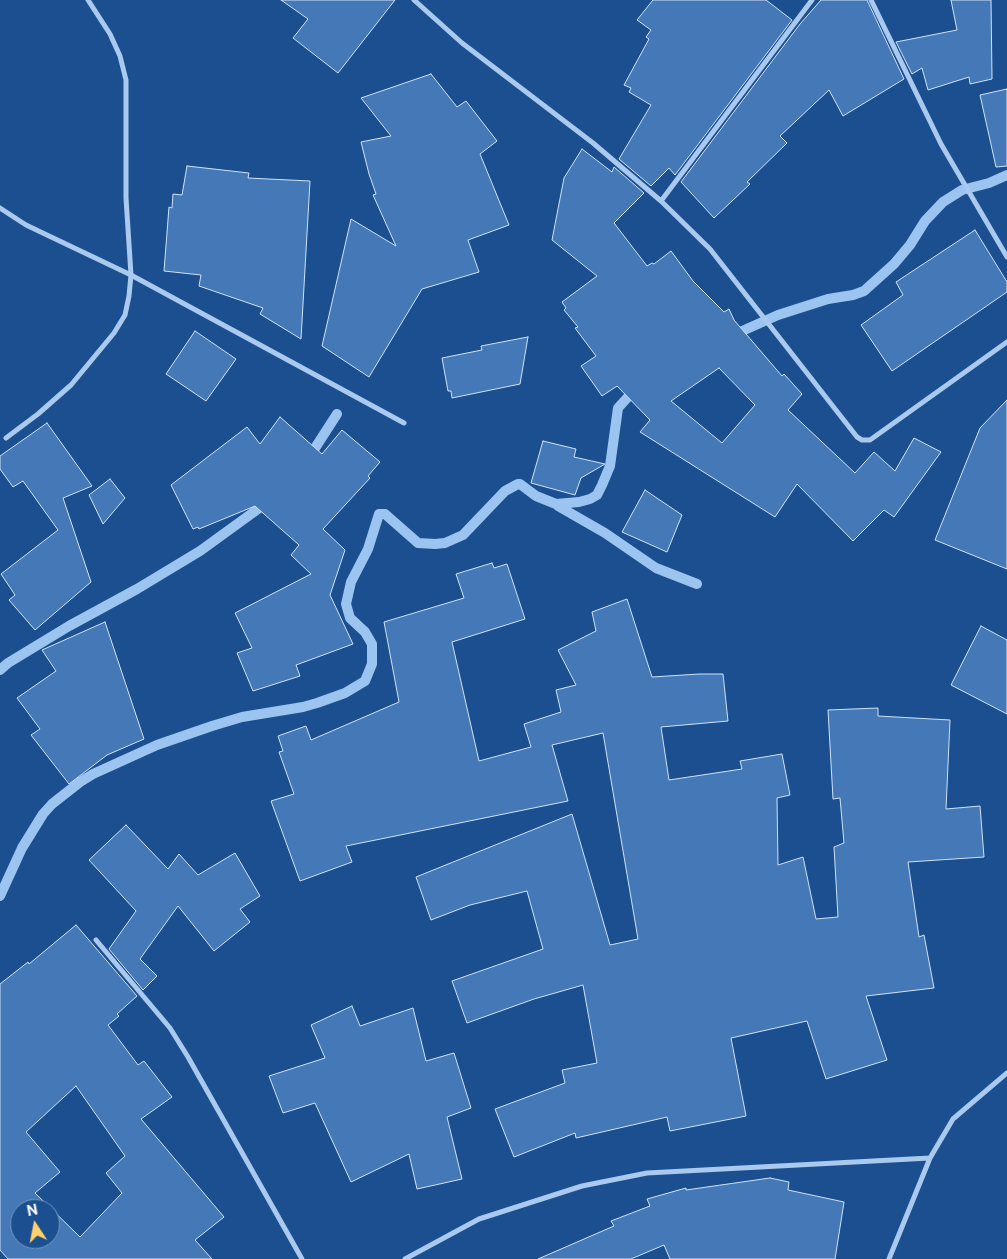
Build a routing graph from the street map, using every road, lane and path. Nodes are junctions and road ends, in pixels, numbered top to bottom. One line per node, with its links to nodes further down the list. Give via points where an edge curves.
1 (88, 0): 8 (street, via 110,34 126,80 126,198)
2 (414, 0): 5 (street)
3 (812, 0): 5 (street)
4 (871, 0): 7 (street, via 941,144)
5 (661, 201): 9 (street, via 710,250 862,440 870,440)
6 (0, 208): 8 (street, via 26,225)
7 (1007, 257)
8 (131, 275): 10 (street); 11 (street, via 125,315 114,333 71,385)
9 (1007, 342)
10 (404, 423)
11 (6, 438)
12 (96, 940): 15 (street, via 170,1028)
13 (1007, 1073): 14 (street, via 953,1119)
14 (930, 1158): 16 (street, via 647,1173 582,1186 479,1219); 17 (street)
15 (302, 1259)
16 (405, 1259)
17 (889, 1259)

